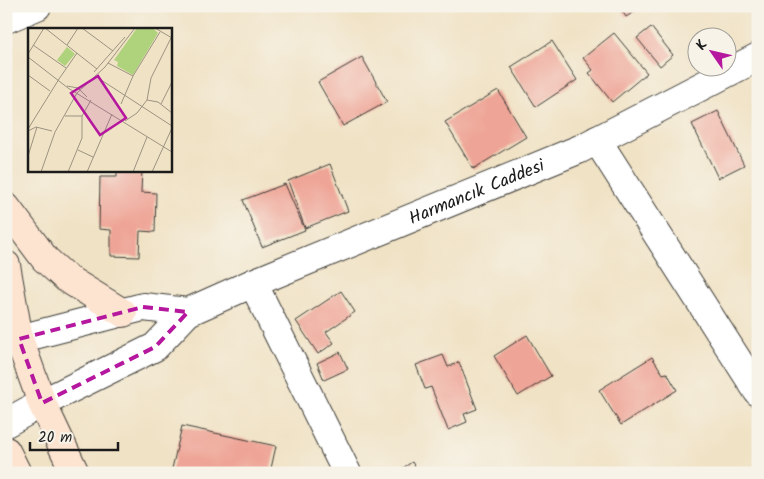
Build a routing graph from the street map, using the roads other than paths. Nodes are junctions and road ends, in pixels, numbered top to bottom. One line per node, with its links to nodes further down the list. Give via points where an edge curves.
1 (38, 6): 2 (street)
2 (6, 19)
3 (758, 57): 4 (street, Harmancık Caddesi)
4 (597, 140): 7 (street, Harmancık Caddesi); 11 (street)
5 (6, 206): 9 (main road, via 45,259 66,278)
6 (6, 265): 10 (main road)
7 (253, 283): 8 (street, Harmancık Caddesi); 17 (street)
8 (188, 312): 9 (street, via 143,307); 12 (street, via 155,347)
9 (122, 313): 10 (street)
10 (13, 342): 12 (main road)
11 (758, 392)
12 (42, 403): 13 (street); 16 (main road)
13 (6, 423)
14 (6, 452): 15 (main road)
15 (17, 473)
16 (76, 473)
17 (347, 473)

